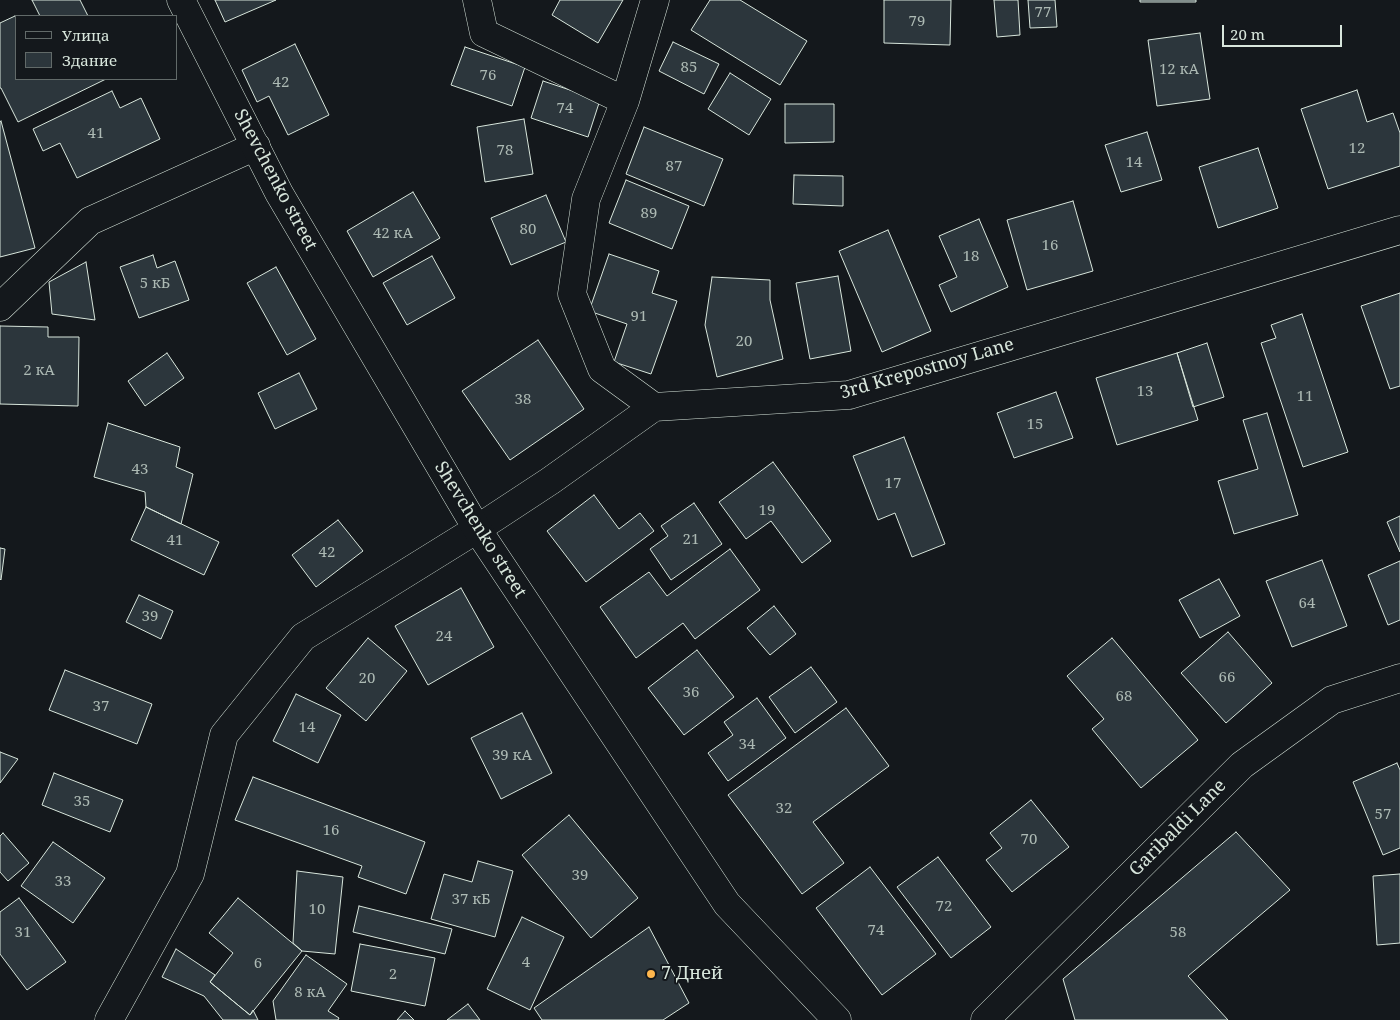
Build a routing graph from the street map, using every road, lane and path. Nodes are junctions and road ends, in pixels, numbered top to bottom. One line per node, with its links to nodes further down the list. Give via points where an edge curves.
1 (181, 0): 5 (street, Shevchenko street)
2 (477, 0): 4 (street, via 484,33)
3 (655, 0): 4 (street)
4 (625, 101): 8 (street, via 586,199 572,294 602,369)
5 (256, 146): 7 (street, via 90,222); 9 (street, Shevchenko street, via 279,193)
6 (1400, 230): 8 (street, 3rd Krepostnoy Lane, via 849,395)
7 (0, 307)
8 (654, 407): 9 (street)
9 (477, 530): 11 (street, via 303,637 224,735 190,874); 12 (street, Shevchenko street, via 727,904)
10 (1400, 678): 13 (street, Garibaldi Lane, via 1332,700 1242,765)
11 (109, 1020)
12 (837, 1020)
13 (985, 1020)

